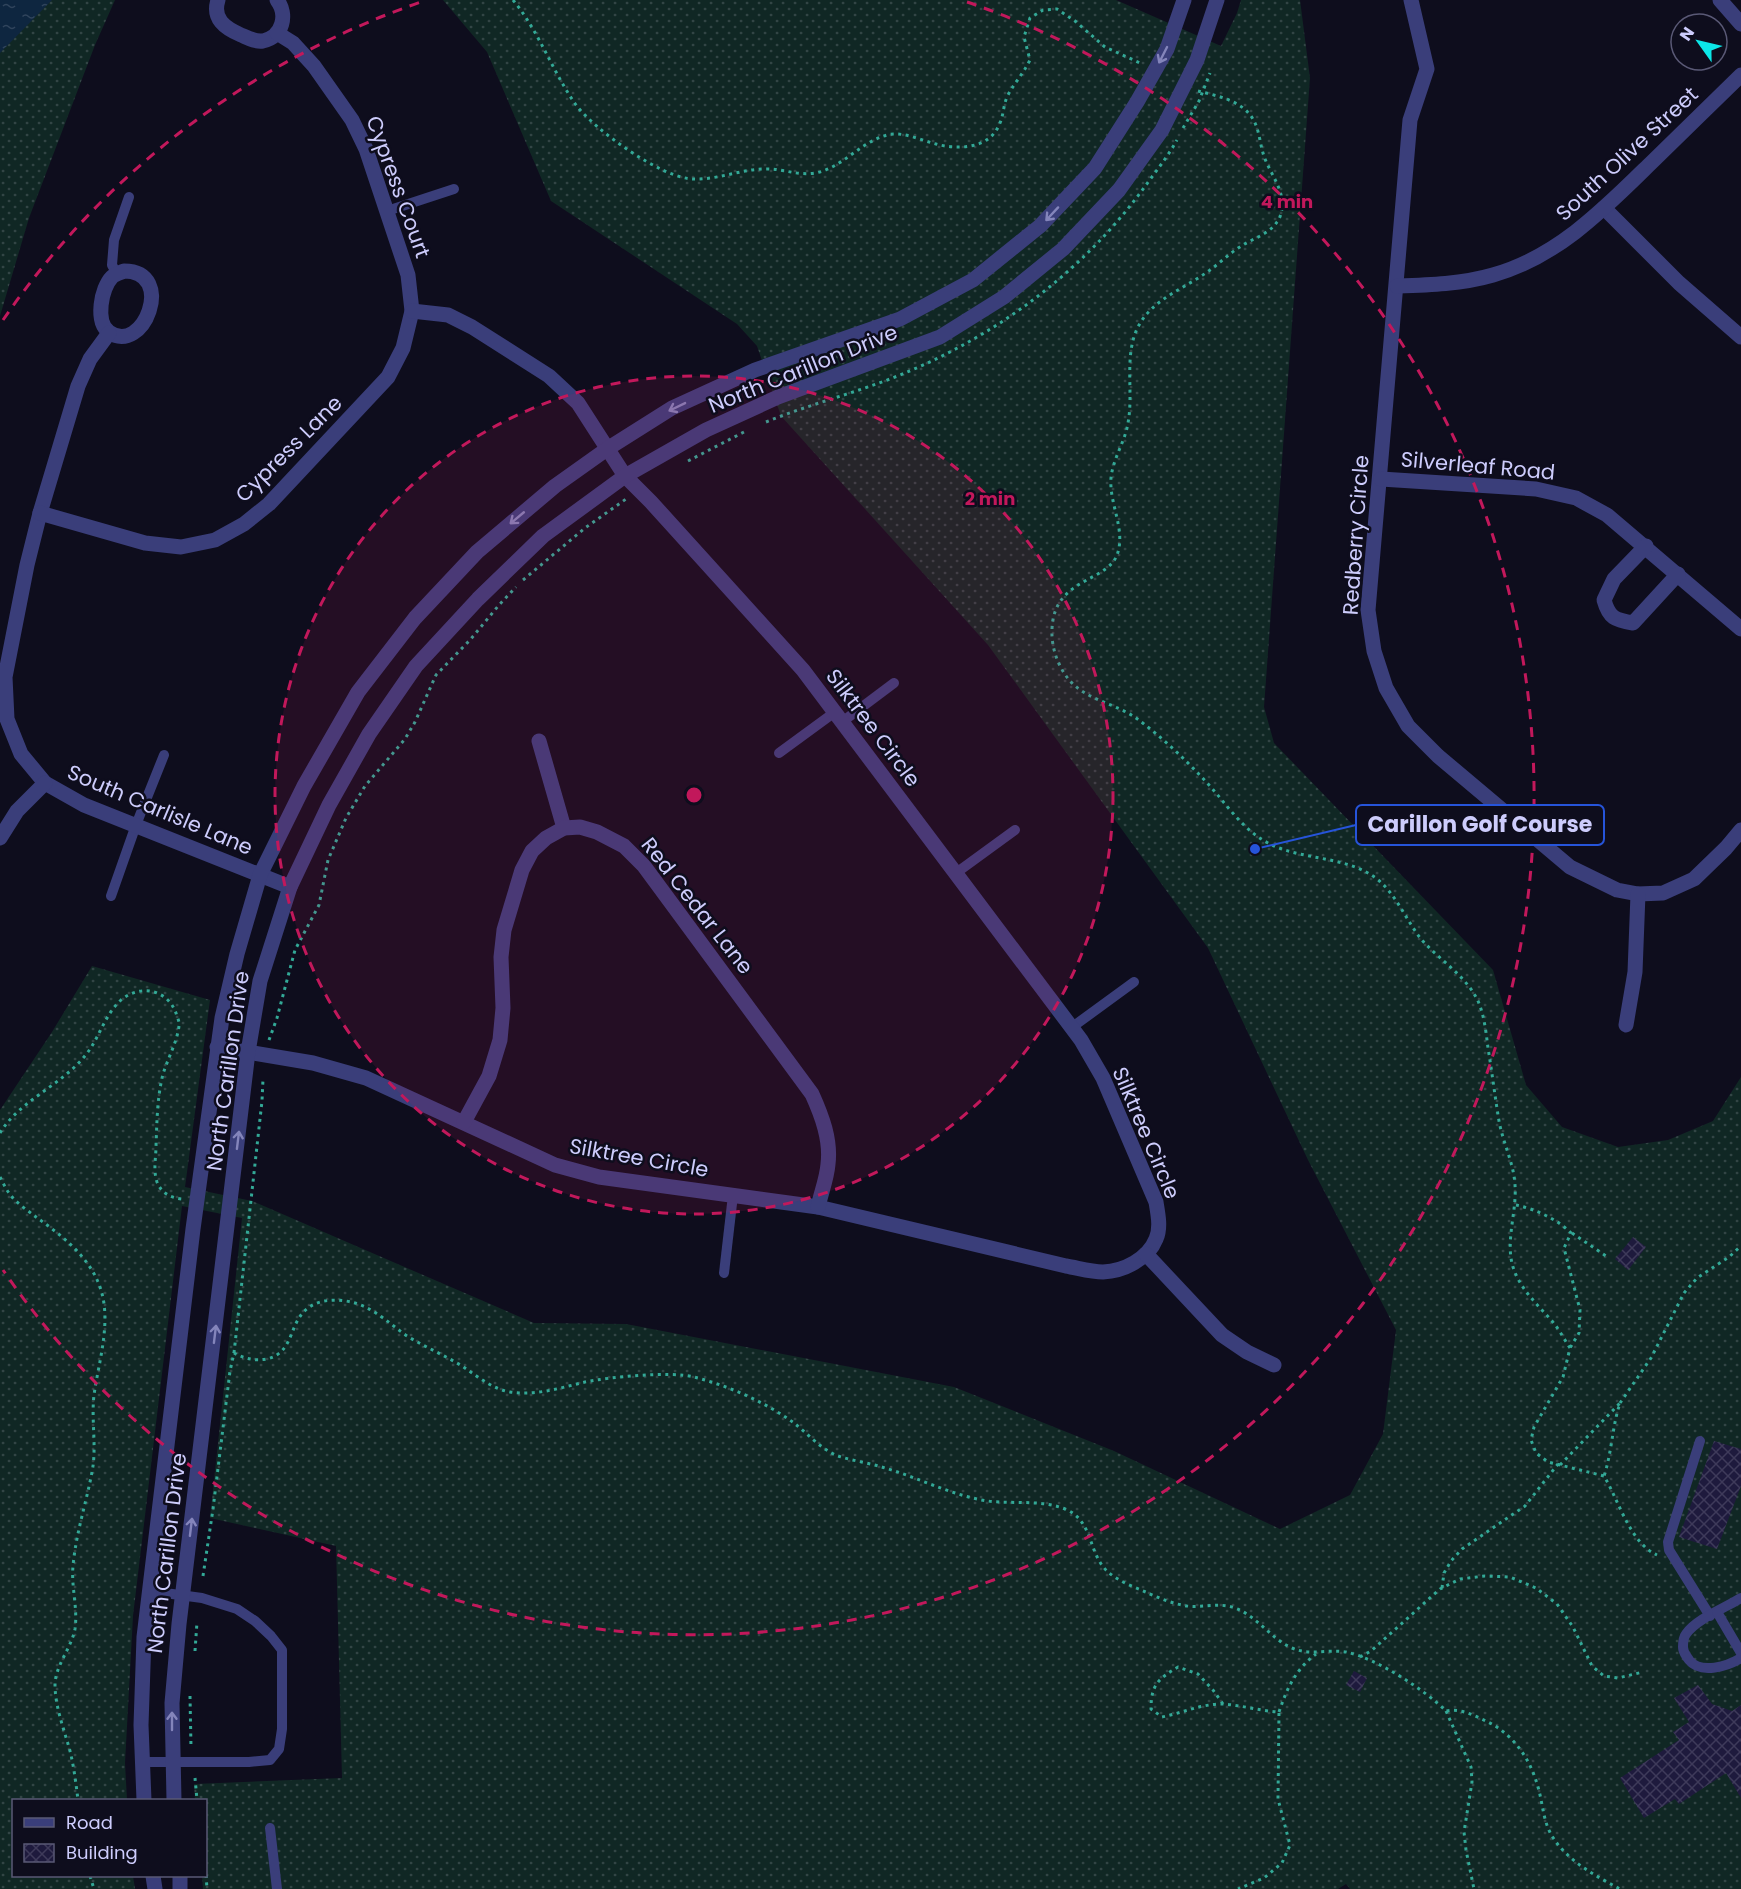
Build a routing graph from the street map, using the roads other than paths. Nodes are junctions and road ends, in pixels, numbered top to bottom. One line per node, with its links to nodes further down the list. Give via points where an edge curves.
1 (218, 0): 8 (street, via 219,20 231,30 254,40)
2 (277, 0): 8 (street, via 284,18)
3 (1184, 0): 19 (street, North Carillon Drive, one-way to 19, via 1167,49 1095,168 1040,226 973,280 900,319 755,370 672,408)
4 (1217, 0): 20 (street, North Carillon Drive, via 1197,60 1162,130 1119,190 1063,249 1004,297 940,337 778,397 706,430)
5 (1411, 0): 15 (street, Redberry Circle, via 1427,69 1410,120)
6 (1720, 0): 7 (street)
7 (1741, 24)
8 (277, 33): 13 (street, Cypress Court, via 293,43 314,66 352,120)
9 (1741, 75): 12 (street, South Olive Street)
10 (454, 189): 13 (lane)
11 (129, 196): 14 (lane, via 114,240 112,265)
12 (1604, 208): 15 (street, South Olive Street, via 1538,257 1494,275 1452,284); 18 (street, via 1679,283)
13 (387, 211): 16 (street, Cypress Court, via 408,274)
14 (117, 274): 17 (street, via 107,285 99,313); 17 (street, via 132,271 145,278 152,299 138,331 124,337)
15 (1397, 286): 21 (street, Redberry Circle)
16 (412, 311): 19 (street, Silktree Circle, via 448,315 549,376 578,403); 22 (street, Cypress Lane, via 403,348 388,377 269,504 215,540 181,547 145,543)
17 (110, 333): 22 (street, South Carlisle Lane, via 90,358 78,386)
18 (1741, 337)
19 (607, 449): 20 (street, Silktree Circle); 38 (street, North Carillon Drive, one-way to 38, via 555,486 477,552 415,618 358,692 304,786)
20 (625, 476): 27 (street, Silktree Circle, via 803,670); 39 (street, North Carillon Drive, via 543,536 416,666 369,734)
21 (1381, 479): 23 (street, Silverleaf Road, via 1536,489 1576,498 1607,515); 40 (street, Redberry Circle, via 1368,610 1374,651 1386,688 1408,726 1569,867 1617,890)
22 (40, 513): 31 (street, South Carlisle Lane, via 5,677 7,718 21,753)
23 (1646, 546): 24 (street, Silverleaf Road); 24 (street, via 1614,579 1604,600 1606,610 1616,620 1633,623)
24 (1678, 574): 25 (street, Silverleaf Road)
25 (1741, 629)
26 (894, 682): 27 (lane)
27 (839, 717): 29 (lane); 37 (street, Silktree Circle)
28 (539, 741): 33 (street)
29 (779, 753)
30 (164, 755): 32 (lane)
31 (45, 783): 32 (street, South Carlisle Lane, via 84,805); 36 (street, via 17,811)
32 (136, 825): 38 (street, South Carlisle Lane); 41 (lane)
33 (564, 828): 47 (street, via 532,851 522,870 504,930 500,1040 489,1076); 49 (street, Red Cedar Lane, via 597,832 624,846 644,866 812,1095 827,1139 828,1164)
34 (1015, 830): 37 (lane)
35 (1741, 830): 40 (street, Redberry Circle, via 1694,879 1663,893)
36 (0, 838)
37 (956, 873): 44 (street, Silktree Circle)
38 (260, 875): 39 (street, South Carlisle Lane); 45 (street, North Carillon Drive, via 237,954)
39 (290, 887): 46 (street, North Carillon Drive, via 260,981)
40 (1638, 894): 43 (street, via 1635,972)
41 (111, 896)
42 (1134, 982): 44 (lane)
43 (1626, 1025)
44 (1071, 1028): 50 (street, Silktree Circle, via 1102,1078 1156,1202 1156,1239)
45 (217, 1047): 46 (street, Silktree Circle); 54 (street, North Carillon Drive)
46 (248, 1052): 47 (street, Silktree Circle, via 313,1063 366,1078); 55 (street, North Carillon Drive, one-way to 46)
47 (464, 1122): 48 (street, Silktree Circle, via 555,1165 599,1177)
48 (733, 1195): 49 (street, Silktree Circle); 51 (lane)
49 (818, 1207): 50 (street, Silktree Circle, via 1102,1272 1120,1268)
50 (1146, 1254): 52 (street, via 1222,1335)
51 (724, 1273)
52 (1274, 1365)
53 (1701, 1441): 57 (lane, via 1668,1542 1679,1565)
54 (150, 1591): 55 (lane); 60 (street, North Carillon Drive, via 144,1638)
55 (183, 1595): 61 (street, North Carillon Drive, one-way to 55, via 172,1702); 61 (lane, via 237,1609 272,1636 282,1650 282,1729 279,1749 270,1760)
56 (1741, 1598): 57 (lane)
57 (1714, 1614): 58 (lane); 59 (lane, via 1693,1625 1684,1636 1683,1651 1702,1668 1716,1668)
58 (1741, 1653)
59 (1741, 1658)
60 (142, 1762): 61 (lane); 62 (street, North Carillon Drive)
61 (172, 1763): 63 (street, North Carillon Drive)
62 (144, 1799)
63 (174, 1799)
64 (270, 1828): 65 (lane)
65 (277, 1889)

